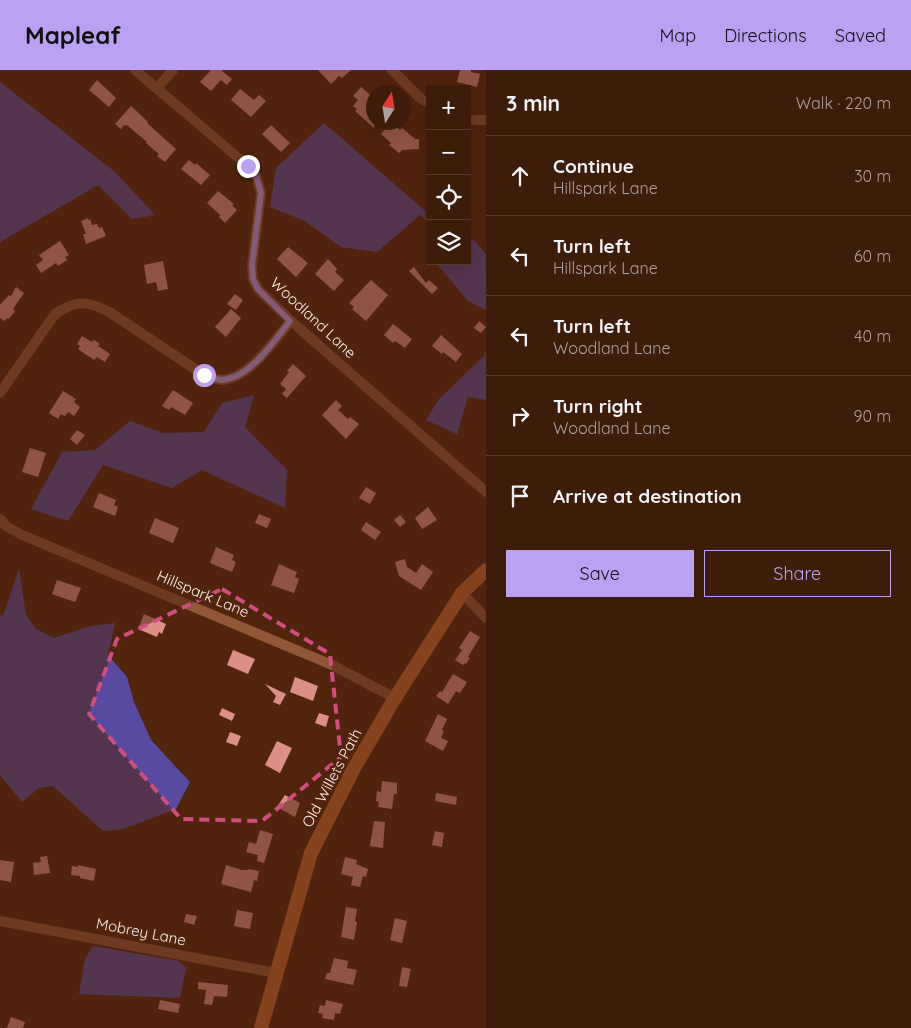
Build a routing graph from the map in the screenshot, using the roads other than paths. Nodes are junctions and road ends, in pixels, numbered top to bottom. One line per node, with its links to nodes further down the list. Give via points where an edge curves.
1 (135, 70): 4 (street, Woodland Lane)
2 (173, 70): 4 (street)
3 (392, 70): 5 (street)
4 (156, 88): 8 (street, Woodland Lane, via 256,176 261,193 253,279 258,289)
5 (426, 102)
6 (471, 120): 7 (street)
7 (486, 120)
8 (290, 321): 9 (street, via 254,364 238,376 221,380 204,375 97,306 81,302 56,314); 10 (street, Woodland Lane)
9 (0, 393)
10 (486, 492)
11 (0, 519): 15 (street, Hillspark Lane, via 22,535 332,664)
12 (486, 570): 13 (main road, Old Willets Path)
13 (462, 593): 14 (street); 15 (main road, Old Willets Path)
14 (486, 618)
15 (395, 698): 17 (main road, Old Willets Path, via 354,768 311,853)
16 (0, 920): 17 (street, Mobrey Lane)
17 (276, 973): 18 (main road, Old Willets Path)
18 (261, 1028)

